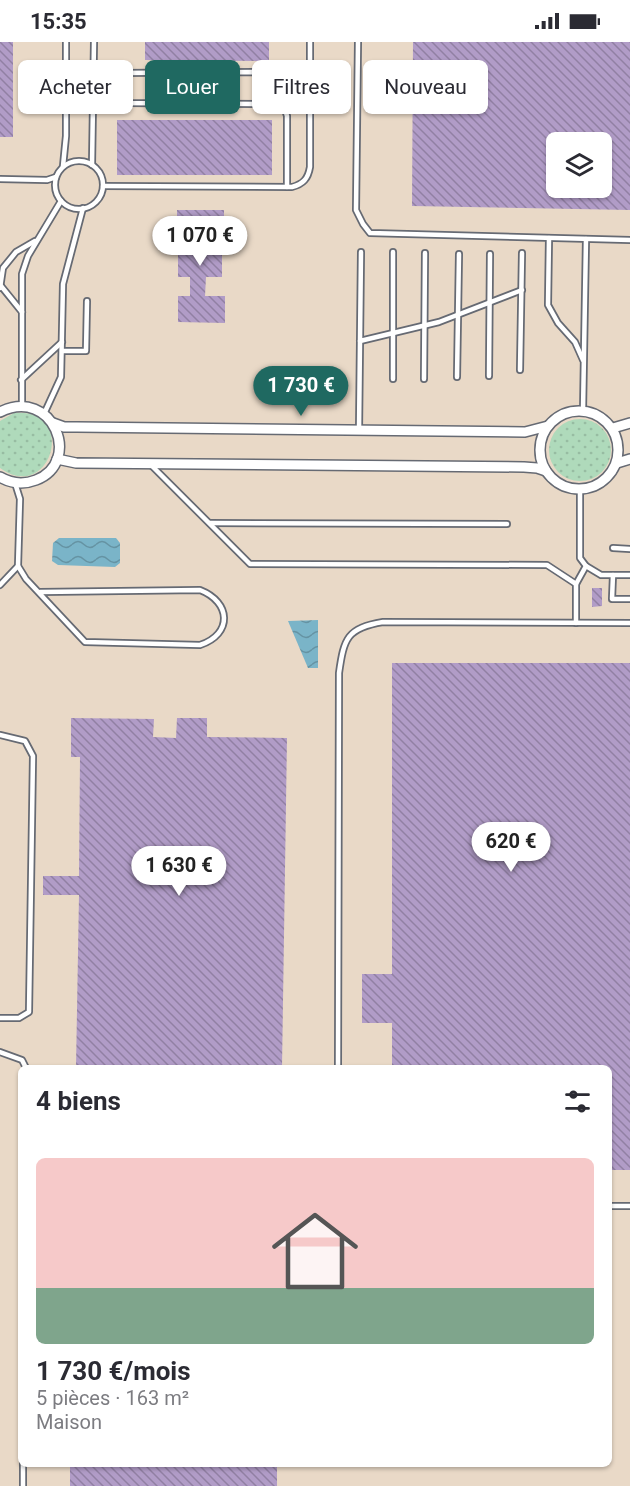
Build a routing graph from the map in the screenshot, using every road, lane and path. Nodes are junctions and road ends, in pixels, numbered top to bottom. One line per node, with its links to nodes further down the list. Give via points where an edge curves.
1 (66, 42): 8 (lane)
2 (94, 42): 7 (lane)
3 (310, 42): 12 (lane, via 310,167 300,185)
4 (358, 42): 15 (lane, via 356,210 370,233)
5 (273, 104): 5 (lane, via 125,104 116,97 115,79 120,73 266,73 273,80)
6 (286, 114): 12 (lane)
7 (92, 165): 8 (lane, via 81,161); 11 (lane, via 101,174)
8 (63, 166): 9 (lane)
9 (56, 177): 10 (lane); 13 (lane, via 55,189)
10 (0, 179)
11 (103, 186): 12 (lane); 14 (lane, via 95,203)
12 (287, 187)
13 (61, 201): 14 (lane, via 71,208); 17 (lane)
14 (83, 208): 34 (lane, via 63,284)
15 (549, 238): 16 (lane); 36 (lane, via 548,305 575,342)
16 (586, 239): 18 (lane); 36 (lane)
17 (37, 240): 25 (lane, via 16,252 3,268); 29 (lane, via 22,274)
18 (630, 240)
19 (361, 252): 33 (lane)
20 (393, 252): 32 (lane)
21 (425, 253): 31 (lane)
22 (522, 253): 26 (lane)
23 (459, 254): 30 (lane)
24 (490, 254): 28 (lane)
25 (0, 287): 29 (lane)
26 (522, 291): 28 (lane); 37 (lane)
27 (87, 301): 35 (lane, via 86,351)
28 (490, 303): 30 (lane); 38 (lane)
29 (22, 312): 42 (lane)
30 (458, 315): 31 (lane); 39 (lane)
31 (425, 325): 32 (lane); 41 (lane)
32 (393, 333): 33 (lane); 40 (lane)
33 (360, 341): 51 (lane)
34 (62, 342): 35 (lane); 42 (lane)
35 (62, 351): 46 (lane, via 61,377)
36 (584, 362): 44 (lane)
37 (520, 370)
38 (489, 376)
39 (457, 377)
40 (393, 379)
41 (424, 379)
42 (21, 380): 43 (lane)
43 (22, 406): 45 (street); 46 (street)
44 (583, 411): 49 (street, via 570,411); 50 (street, via 605,420)
45 (0, 412)
46 (44, 414): 47 (street)
47 (52, 423): 51 (street, via 64,427); 52 (street, via 59,440)
48 (630, 423): 50 (street)
49 (548, 426): 51 (street, via 525,432); 56 (street, via 540,448)
50 (613, 429): 55 (street, via 618,439)
51 (359, 431)
52 (57, 459): 54 (street, via 76,463); 58 (street, via 40,478)
53 (630, 459): 55 (street)
54 (149, 463): 56 (street, via 524,467); 60 (lane)
55 (617, 463): 59 (street, via 603,482)
56 (546, 471): 59 (street, via 561,485)
57 (0, 477): 58 (street)
58 (15, 483): 64 (lane, via 20,499)
59 (580, 489): 65 (lane, via 580,558)
60 (210, 523): 61 (lane); 68 (lane, via 250,564 548,566)
61 (507, 524)
62 (614, 548): 63 (lane)
63 (630, 549)
64 (18, 566): 69 (lane); 70 (lane)
65 (586, 566): 66 (lane, via 601,575); 68 (lane)
66 (613, 575): 67 (lane); 71 (lane, via 612,598)
67 (630, 575)
68 (576, 584): 72 (lane)
69 (0, 585)
70 (40, 592): 70 (lane, via 85,642 200,645 212,641 221,631 225,617 220,604 200,590)
71 (630, 599)
72 (576, 623): 73 (lane); 78 (lane, via 384,622 363,625 349,636 342,650 339,673)
73 (630, 623)
74 (0, 735): 75 (lane, via 25,741 33,756 29,1012 19,1018)
75 (0, 1018)
76 (0, 1052): 77 (lane, via 22,1060)
77 (24, 1065)
78 (339, 1065)
79 (612, 1206): 80 (lane)
80 (630, 1206)
81 (22, 1467): 82 (lane)
82 (22, 1486)

